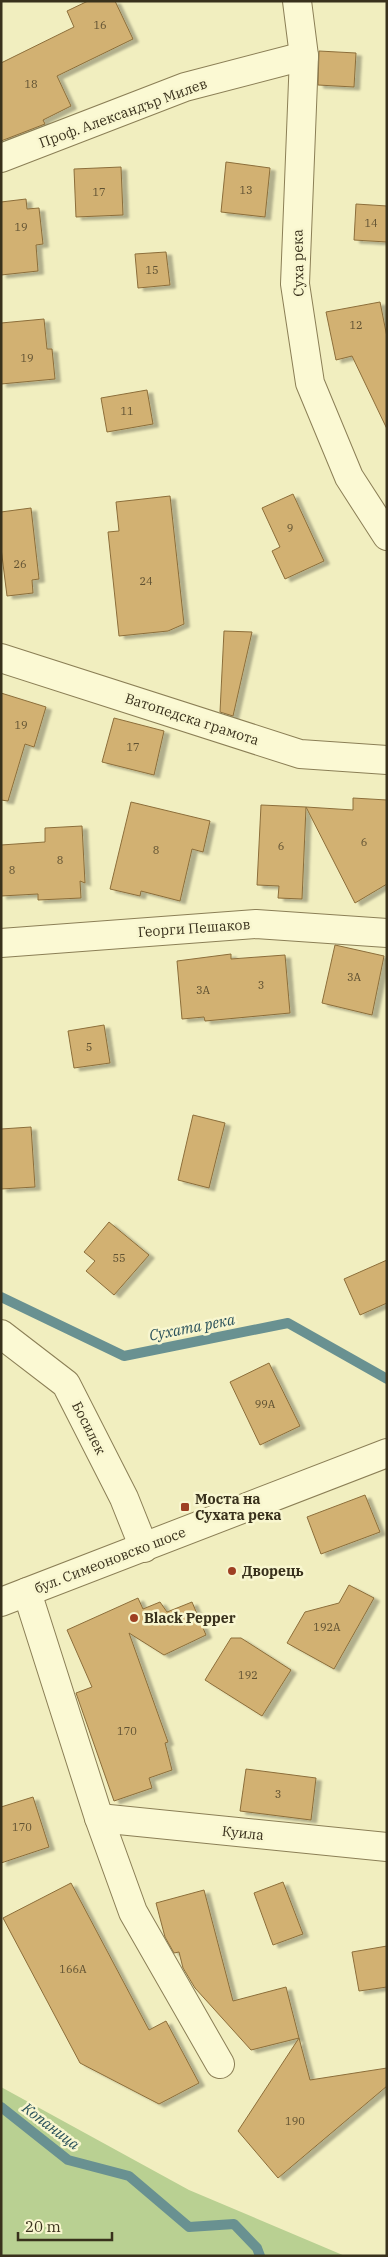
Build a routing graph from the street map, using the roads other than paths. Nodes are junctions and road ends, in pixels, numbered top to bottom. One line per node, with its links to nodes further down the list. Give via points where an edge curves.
1 (297, 1): 2 (street, Суха река)
2 (304, 56): 3 (street, Проф. Александър Милев, via 185,86); 4 (street, Суха река, via 295,284 310,383 349,477)
3 (1, 158)
4 (387, 536)
5 (1, 658): 6 (street, Ватопедска грамота, via 300,754)
6 (387, 760)
7 (387, 933): 8 (street, Георги Пешаков, via 256,924)
8 (1, 943)
9 (1, 1334): 11 (street, Босилек, via 66,1384 116,1482)
10 (387, 1453): 11 (street, бул. Симеоновско шосе)
11 (144, 1548): 12 (street, бул. Симеоновско шосе)
12 (27, 1592): 13 (street, бул. Симеоновско шосе); 14 (street)
13 (1, 1602)
14 (99, 1818): 15 (street, Куила); 16 (street, via 133,1912)
15 (387, 1848)
16 (220, 2064)

